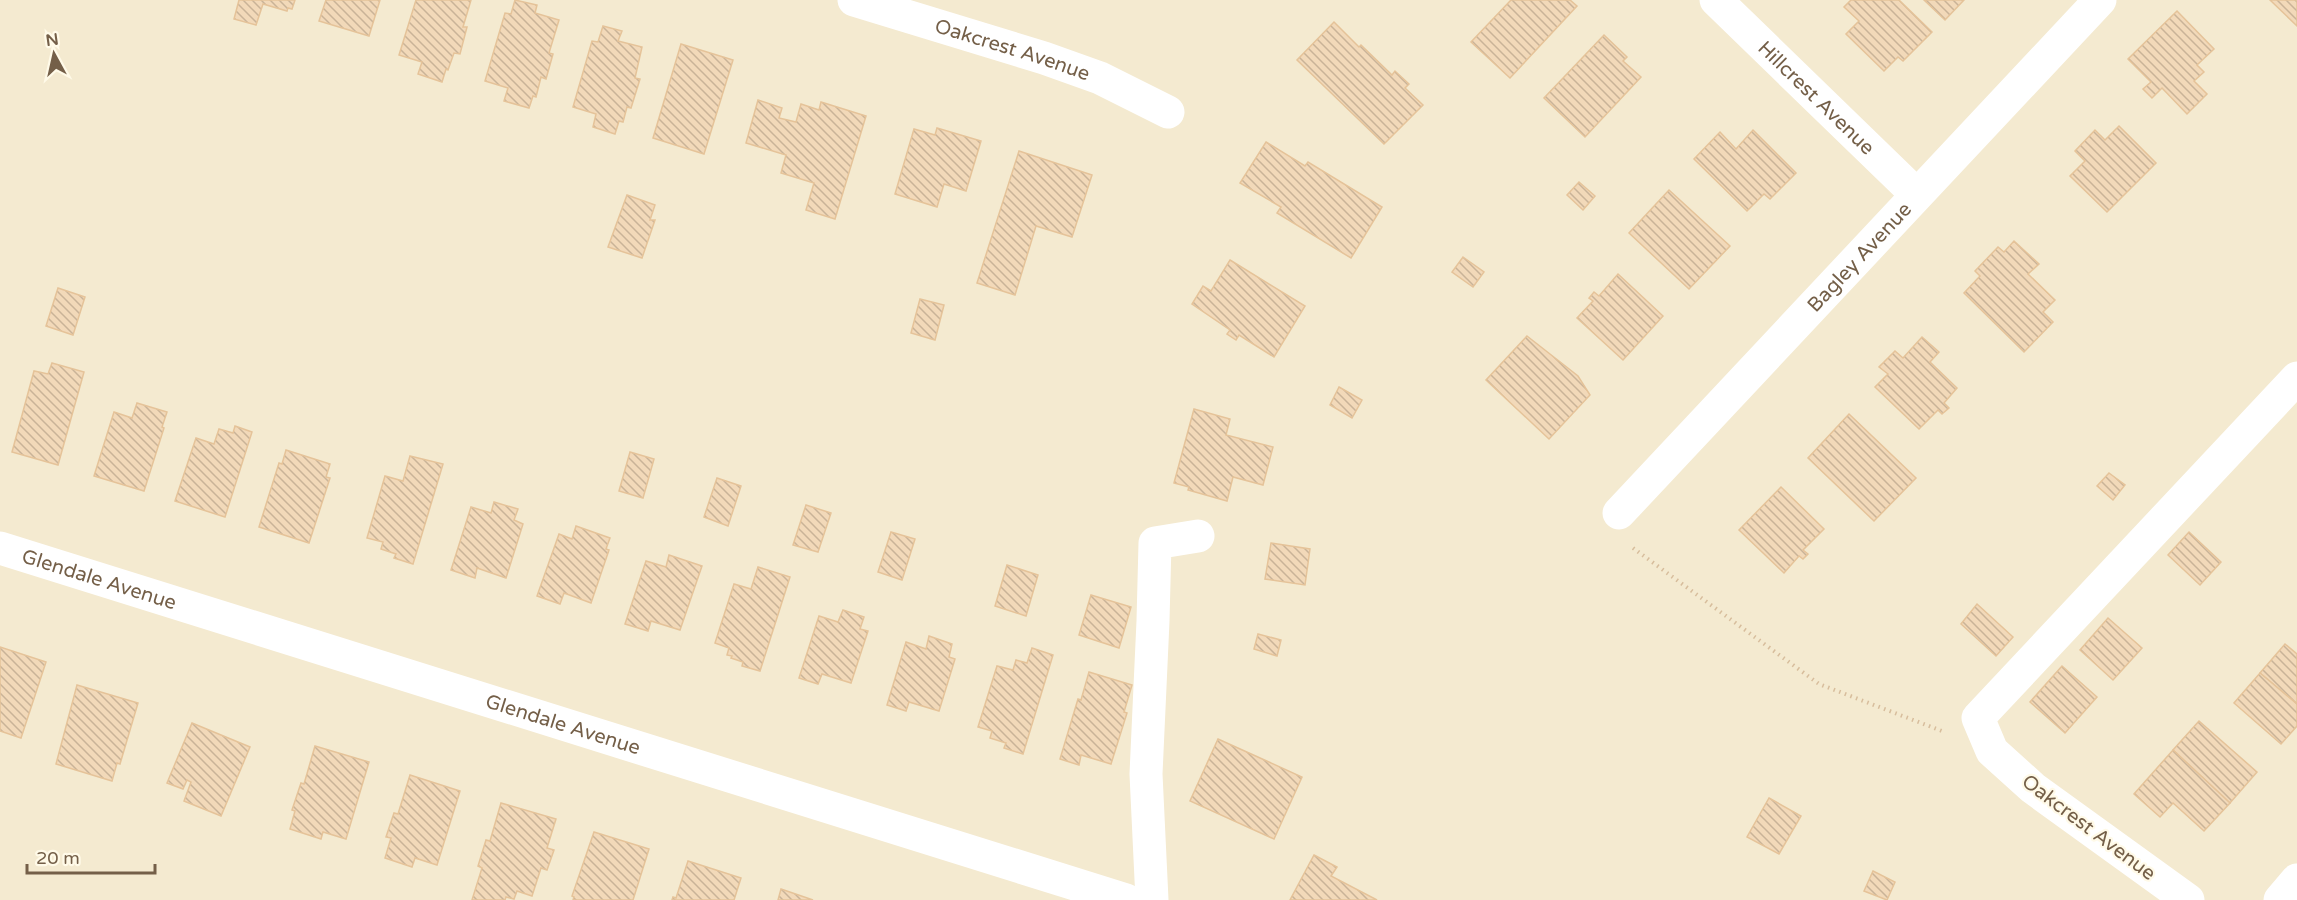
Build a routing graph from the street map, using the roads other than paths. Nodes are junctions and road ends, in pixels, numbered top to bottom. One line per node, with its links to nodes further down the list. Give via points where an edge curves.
1 (854, 0): 4 (street, Oakcrest Avenue, via 1100,78)
2 (1716, 0): 5 (street, Hillcrest Avenue)
3 (2100, 0): 5 (street, Bagley Avenue)
4 (1168, 112)
5 (1917, 194): 7 (street, Bagley Avenue)
6 (2297, 378): 13 (street, Oakcrest Avenue, via 1978,718 1992,751 2033,788)
7 (1619, 513)
8 (1198, 536): 12 (street, via 1155,543 1146,774)
9 (0, 548): 11 (street, Glendale Avenue)
10 (2297, 880): 14 (street)
11 (1126, 900)
12 (1152, 900)
13 (2188, 900)
14 (2280, 900)

